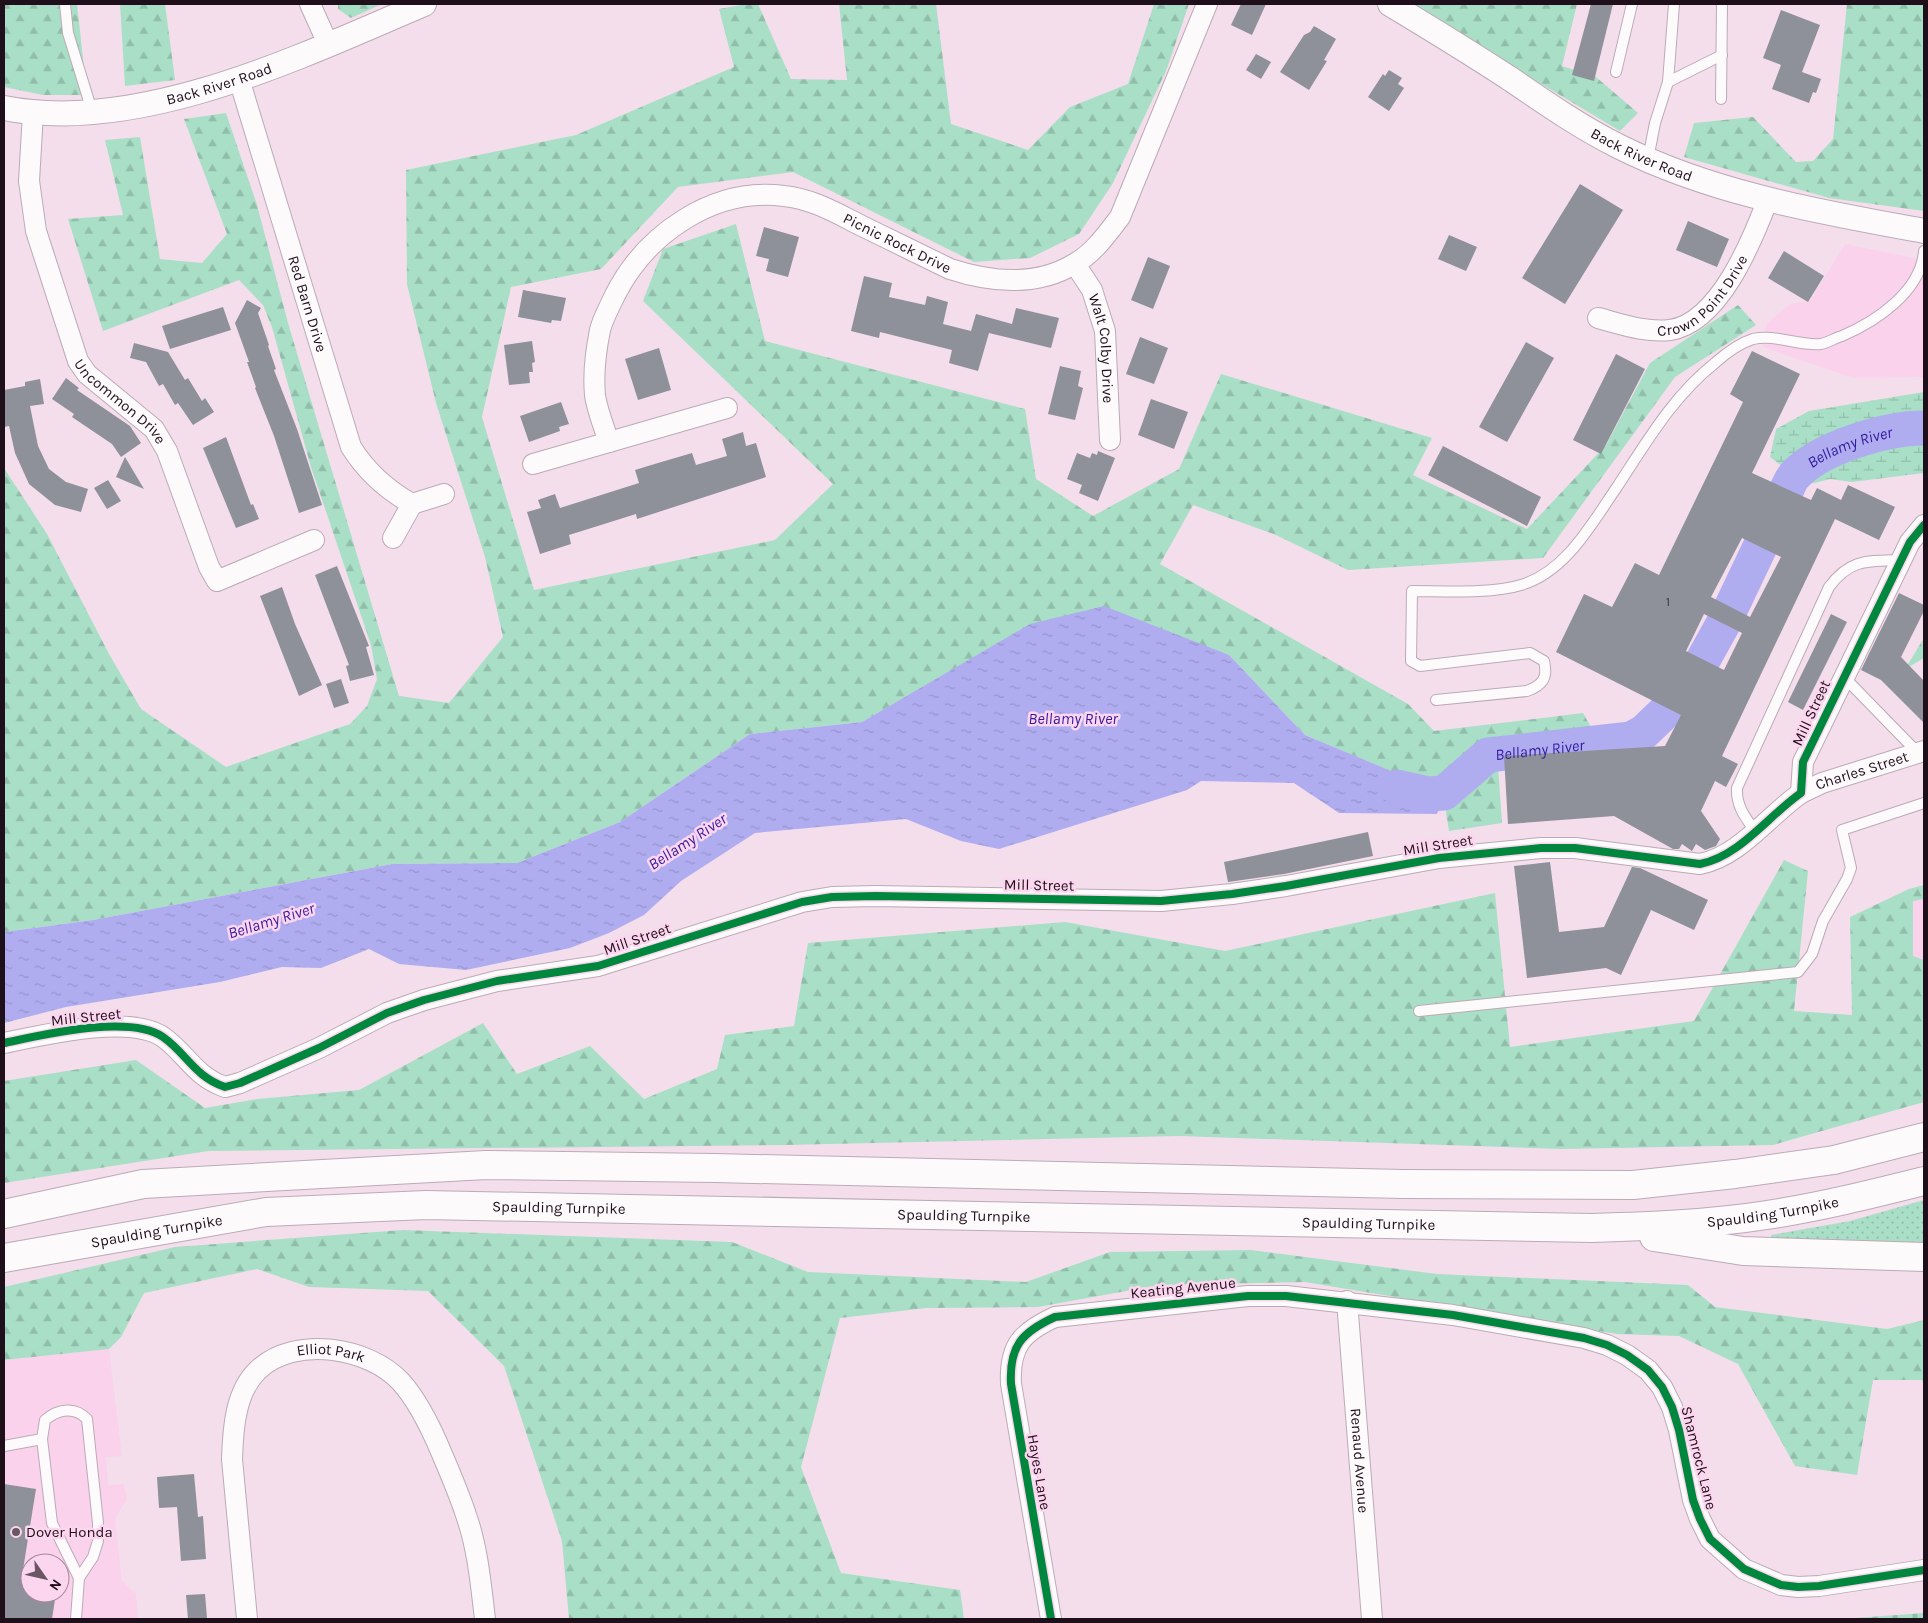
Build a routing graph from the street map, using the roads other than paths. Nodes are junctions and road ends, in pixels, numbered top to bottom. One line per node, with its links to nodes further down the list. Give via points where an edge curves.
1 (65, 4): 16 (lane, via 68,33)
2 (310, 4): 9 (street)
3 (424, 4): 9 (street, Back River Road)
4 (1207, 4): 22 (street, Picnic Rock Drive, via 1120,217 1107,235)
5 (1390, 4): 18 (street, Back River Road, via 1579,124)
6 (1632, 4): 11 (lane)
7 (1674, 4): 13 (lane)
8 (1722, 4): 10 (lane)
9 (328, 44): 12 (street, Back River Road)
10 (1722, 55): 13 (lane); 14 (lane)
11 (1616, 72)
12 (239, 79): 16 (street, Back River Road, via 176,99); 29 (street, Red Barn Drive, via 351,447 365,468 396,495)
13 (1668, 82): 18 (lane)
14 (1721, 99)
15 (4, 108): 17 (street, Back River Road)
16 (92, 111): 17 (street, Back River Road)
17 (33, 113): 32 (street, Uncommon Drive, via 29,181 36,231 78,361 88,374 138,414 158,436 167,451 217,582)
18 (1648, 159): 19 (street, Back River Road, via 1704,182)
19 (1768, 199): 20 (street, Back River Road); 23 (street, Crown Point Drive, via 1733,273 1701,316 1686,326 1669,330 1651,330)
20 (1924, 231)
21 (1924, 250): 35 (lane, via 1923,264 1899,300 1862,328 1821,344 1775,338 1752,339 1725,354 1703,372 1683,392 1570,552 1539,578 1506,589 1412,591 1411,661 1420,666 1530,653 1544,661 1547,672 1538,686 1527,691)
22 (1075, 264): 25 (street, Walt Colby Drive, via 1092,290 1105,331); 26 (street, Picnic Rock Drive, via 1032,278 994,280 950,269 800,198 747,196 703,208 679,221 644,253 629,272 600,329 595,396)
23 (1598, 318)
24 (727, 408): 26 (street)
25 (1110, 440)
26 (609, 442): 27 (street)
27 (532, 464)
28 (444, 494): 29 (street)
29 (412, 504): 31 (street)
30 (1924, 525): 33 (street, Mill Street)
31 (393, 538)
32 (314, 540)
33 (1900, 560): 34 (street, Mill Street); 39 (lane, via 1866,561 1849,566 1829,587 1737,788 1736,799 1740,809)
34 (1843, 676): 36 (lane); 37 (street, Mill Street, via 1803,762)
35 (1436, 700)
36 (1921, 752): 37 (street, Charles Street, via 1822,783)
37 (1801, 793): 39 (street, Mill Street)
38 (1924, 802): 40 (lane, via 1842,830 1851,868 1824,921 1812,954 1798,972)
39 (1755, 831): 41 (street, Mill Street, via 1722,857 1700,864 1575,848 1541,848 1439,858 1286,886 1161,901 876,896 832,897 802,902 598,966 497,981 424,1000 387,1013 319,1048 225,1087 200,1075 165,1039 138,1027 92,1029)
40 (1419, 1011)
41 (4, 1043)
42 (1924, 1137): 44 (highway, via 1834,1160 1633,1185 1403,1184 486,1165 143,1184)
43 (1924, 1181): 45 (highway, Spaulding Turnpike, via 1826,1205 1767,1215 1663,1226)
44 (4, 1214)
45 (1592, 1228): 46 (highway, via 1743,1251); 47 (highway, Spaulding Turnpike, via 426,1205 266,1212)
46 (1924, 1257)
47 (4, 1258)
48 (1347, 1301): 49 (street, Keating Avenue, via 1286,1296 1222,1298 1074,1313 1055,1317); 52 (street, Shamrock Lane, via 1453,1315 1584,1338 1627,1355 1648,1370 1672,1406 1692,1500 1710,1539 1744,1569 1781,1584 1819,1586); 58 (street, Renaud Avenue)
49 (1027, 1332): 57 (street, Hayes Lane, via 1013,1354 1010,1384)
50 (42, 1440): 51 (lane); 53 (lane, via 52,1523); 53 (lane, via 45,1420 54,1413 70,1410 81,1413 87,1420 98,1513 98,1541 93,1557)
51 (4, 1446)
52 (1924, 1570)
53 (79, 1578): 54 (lane)
54 (76, 1619)
55 (247, 1619): 56 (street, Elliot Park, via 232,1459 236,1412 245,1389 258,1370 279,1356 307,1350 344,1351 364,1357 401,1382 413,1400 432,1431 468,1519)
56 (484, 1619)
57 (1052, 1619)
58 (1372, 1619)

